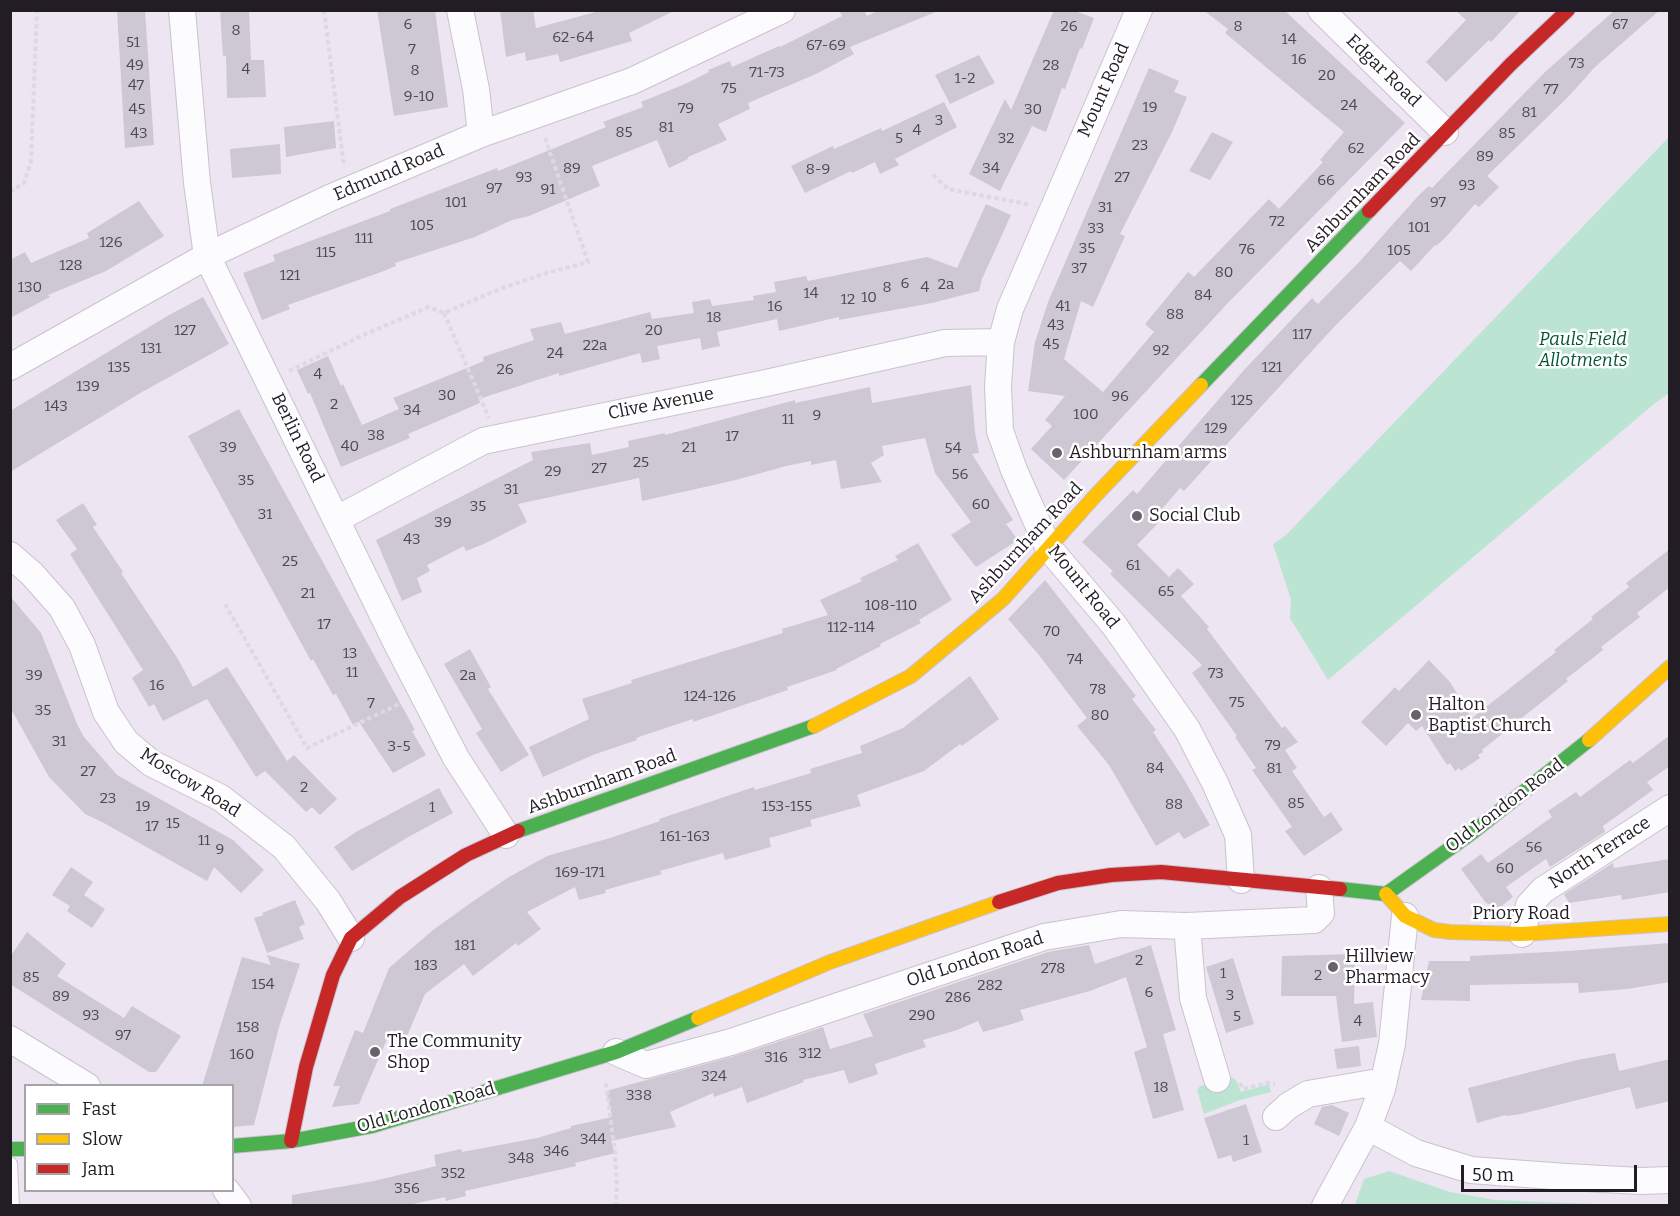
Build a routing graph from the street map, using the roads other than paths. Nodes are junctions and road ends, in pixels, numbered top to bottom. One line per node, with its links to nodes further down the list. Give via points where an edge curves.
1 (182, 10): 9 (street, Berlin Road)
2 (460, 10): 8 (street)
3 (782, 10): 8 (street, Edmund Road, via 632,81)
4 (1139, 10): 10 (street, Mount Road, via 1010,309)
5 (1321, 10): 7 (street, Edgar Road)
6 (1568, 10): 7 (main road, Ashburnham Road)
7 (1445, 132): 13 (main road, Ashburnham Road)
8 (481, 134): 9 (street, Edmund Road)
9 (207, 256): 11 (street, Edmund Road); 12 (street, Berlin Road)
10 (1001, 342): 12 (street, Clive Avenue, via 945,343 483,441); 13 (street, Mount Road, via 1000,431)
11 (10, 368)
12 (338, 519): 17 (street, Berlin Road, via 456,758)
13 (1048, 547): 17 (main road, Ashburnham Road, via 1003,599 911,676 807,729); 18 (street, Mount Road, via 1114,625 1187,729 1238,835)
14 (10, 555): 25 (street, Moscow Road, via 62,608 82,645 106,712 126,742 151,763 221,798 284,847)
15 (1670, 667): 20 (main road, Old London Road, via 1571,756)
16 (1670, 808): 24 (street, North Terrace, via 1543,890 1530,905)
17 (506, 835): 25 (main road, Ashburnham Road, via 400,897)
18 (1241, 880): 19 (main road, Old London Road); 27 (main road, Old London Road, via 1161,872 1058,883 830,962)
19 (1320, 888): 20 (main road, Old London Road); 23 (street, Old London Road, via 1321,913 1314,920)
20 (1386, 894): 21 (main road, Priory Road)
21 (1405, 916): 24 (main road, Priory Road, via 1434,930); 29 (street, via 1392,1044)
22 (1670, 924): 24 (main road, Priory Road)
23 (1186, 926): 27 (street, Old London Road, via 1121,924 1044,937 731,1042 646,1065); 28 (street, via 1193,998)
24 (1522, 934)
25 (351, 938): 33 (main road, Ashburnham Road, via 333,975 306,1067)
26 (10, 1039): 30 (street)
27 (609, 1054): 33 (main road, Old London Road, via 372,1126)
28 (1217, 1079)
29 (1384, 1081): 31 (street, via 1308,1094); 32 (street)
30 (84, 1084)
31 (1276, 1117)
32 (1368, 1127): 36 (street, via 1416,1153 1471,1170); 40 (street)
33 (291, 1141): 34 (main road, Old London Road)
34 (234, 1146)
35 (10, 1164): 38 (lane)
36 (1670, 1180)
37 (227, 1192): 39 (street)
38 (12, 1206)
39 (238, 1206)
40 (1325, 1206)

